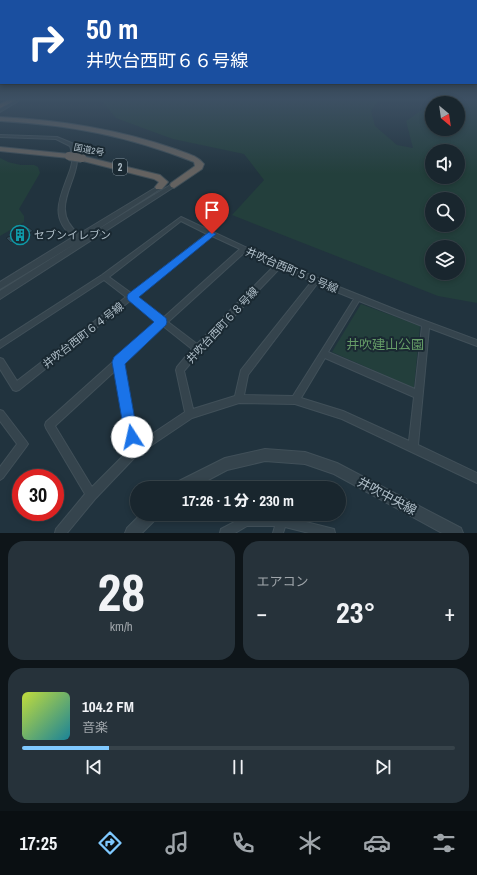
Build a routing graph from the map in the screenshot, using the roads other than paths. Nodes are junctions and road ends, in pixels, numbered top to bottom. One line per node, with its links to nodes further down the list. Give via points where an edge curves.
1 (69, 125): 4 (highway, 国道2号, via 135,138 198,160 199,167)
2 (0, 136): 8 (street, via 57,138 72,144 75,154 62,200 61,216 70,232)
3 (0, 149): 5 (highway, 国道2号 / 2, bridge, via 82,158 110,164)
4 (181, 179): 5 (highway, 2); 6 (highway, 国道2号)
5 (160, 183): 8 (street)
6 (174, 184): 8 (street)
7 (212, 234): 9 (street, 井吹台西町５９号線); 11 (street, 井吹台西町５９号線, via 181,219); 15 (street, 井吹台西町６４号線)
8 (80, 239): 13 (street); 14 (street)
9 (244, 250): 10 (street, 井吹台西町５９号線); 17 (street)
10 (279, 265): 12 (street, 井吹台西町５９号線); 21 (street, 井吹台西町６８号線)
11 (104, 277): 15 (street); 20 (street, 井吹台西町５９号線)
12 (316, 281): 16 (street, 井吹台西町５９号線); 26 (street, via 244,373)
13 (0, 286)
14 (0, 295)
15 (132, 297): 17 (street); 23 (street, 井吹台西町６４号線, via 16,387)
16 (357, 298): 18 (street, 井吹台西町５９号線); 22 (street)
17 (162, 322): 21 (street); 24 (street)
18 (426, 324): 19 (street, 井吹台西町５９号線); 25 (street)
19 (477, 343)
20 (0, 345)
21 (197, 349): 29 (street, 井吹台西町６８号線, via 180,370)
22 (324, 354): 25 (street); 27 (street)
23 (0, 362)
24 (118, 362): 31 (street); 35 (street, via 49,425)
25 (418, 394): 30 (street)
26 (239, 399): 27 (street); 29 (street)
27 (295, 400): 30 (street, via 343,415)
28 (0, 414): 32 (street, via 23,444)
29 (190, 414): 31 (street)
30 (413, 448): 33 (street)
31 (134, 452): 35 (street)
32 (0, 475)
33 (477, 478)
34 (193, 481): 43 (street, 井吹中央線, via 224,464 265,456 305,458 337,469)
35 (91, 496): 38 (street)
36 (144, 521): 39 (street)
37 (282, 521): 40 (street, via 246,522); 41 (street); 42 (street)
38 (60, 533)
39 (132, 533)
40 (225, 533)
41 (278, 533)
42 (330, 533)
43 (455, 533)

